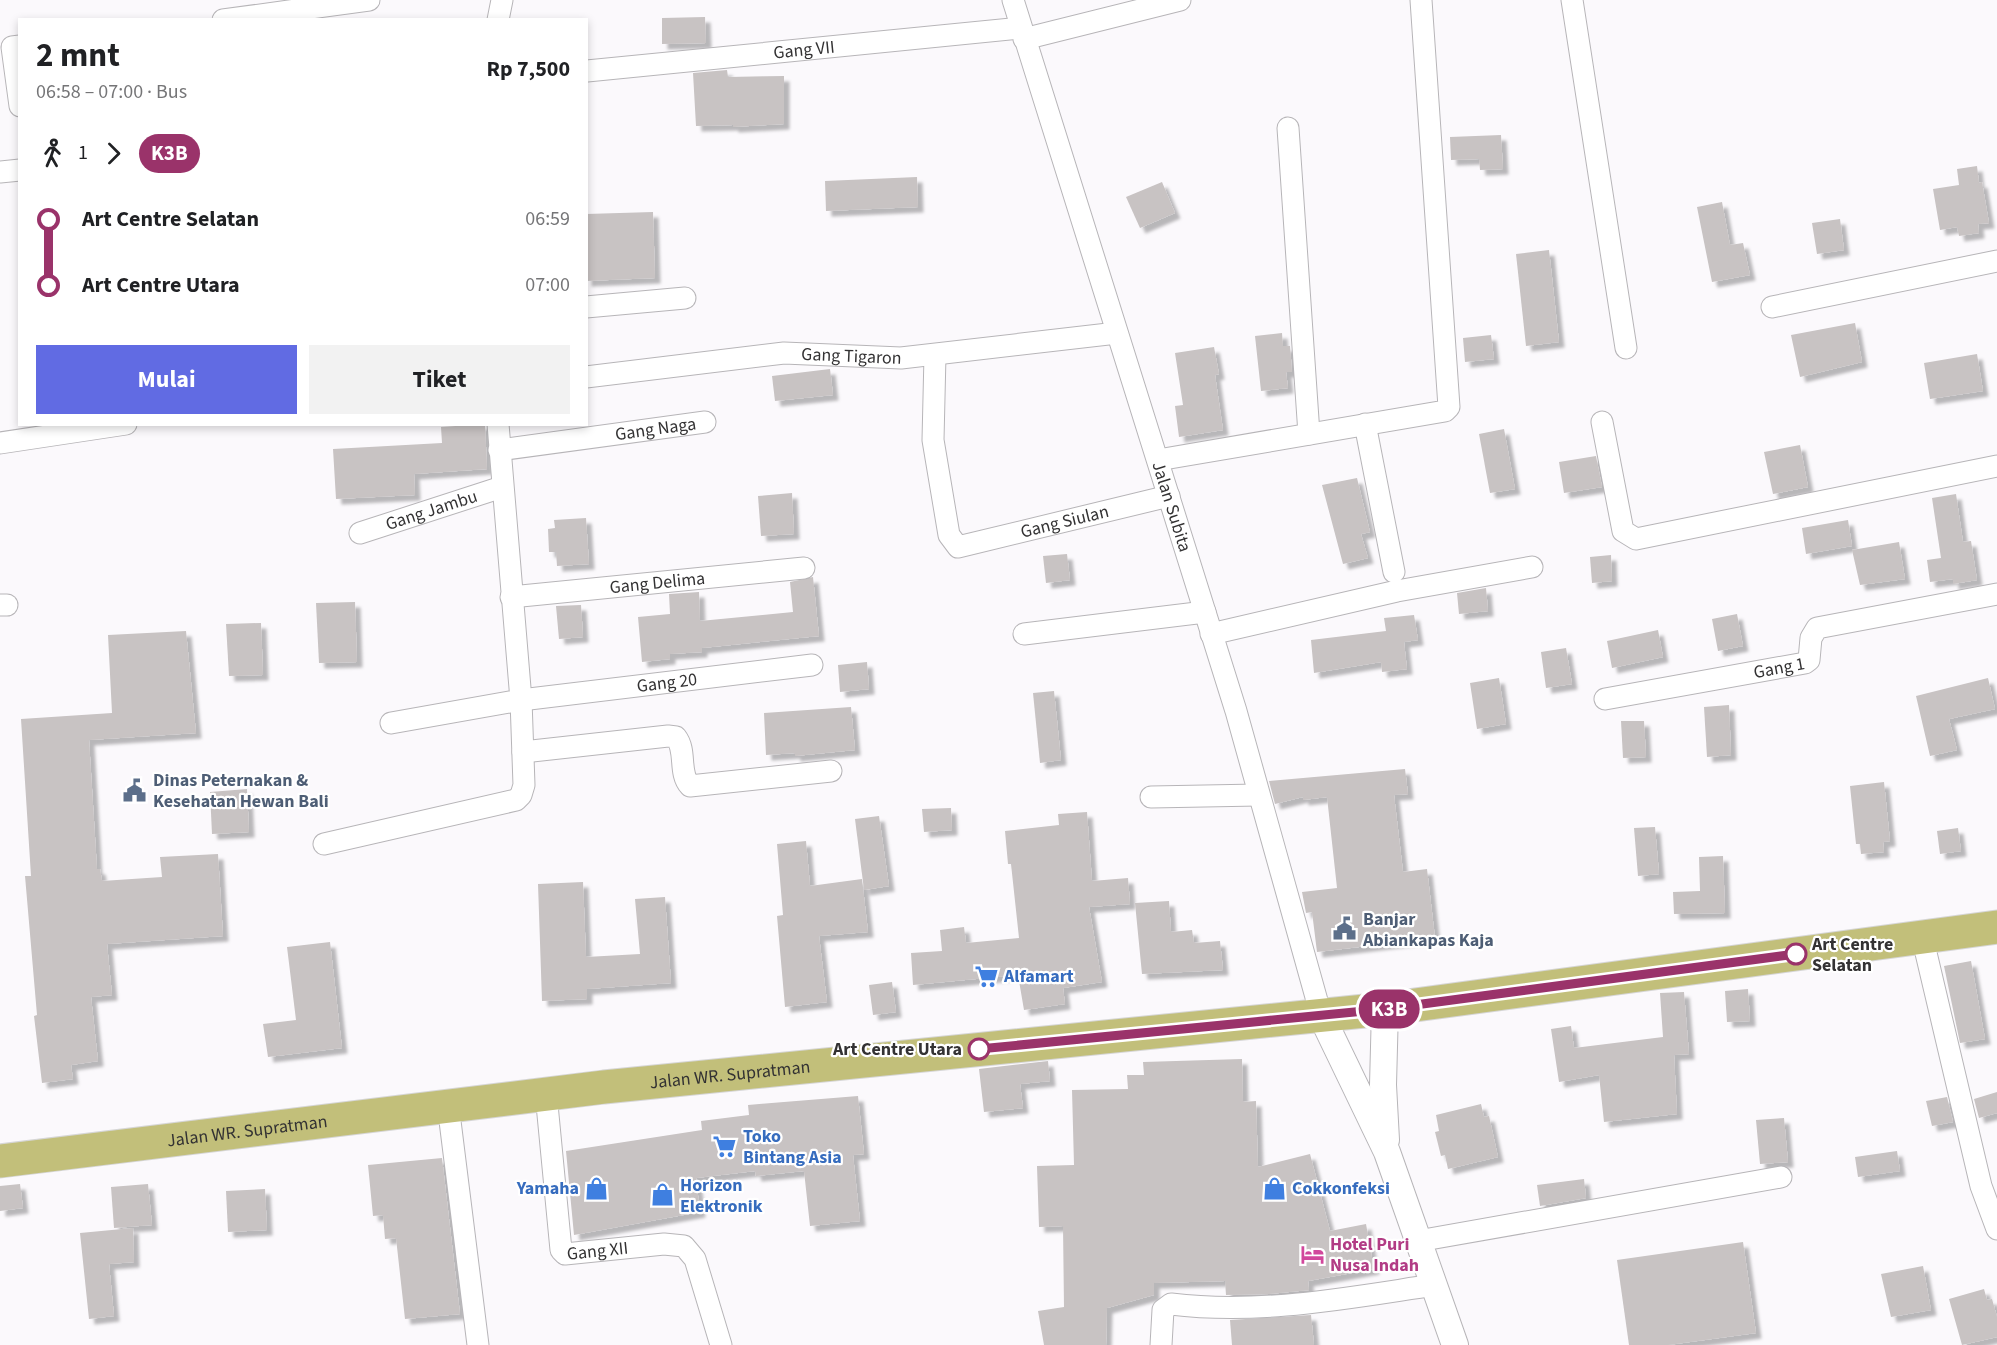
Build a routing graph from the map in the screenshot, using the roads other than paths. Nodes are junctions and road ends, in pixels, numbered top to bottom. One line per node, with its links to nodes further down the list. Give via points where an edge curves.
1 (369, 0): 7 (street)
2 (502, 0): 8 (street)
3 (1013, 0): 9 (street, Jalan Subita)
4 (1180, 0): 9 (street, Gang VII)
5 (1421, 0): 26 (street, via 1450,403 1445,411)
6 (1572, 0): 21 (street)
7 (232, 14)
8 (498, 18)
9 (1023, 33): 11 (street, Gang VII); 20 (street, Jalan Subita)
10 (16, 46): 12 (street)
11 (588, 71)
12 (18, 76)
13 (1288, 128): 29 (street)
14 (18, 170): 15 (street)
15 (0, 172)
16 (1997, 261): 19 (street)
17 (685, 298): 18 (street)
18 (588, 307)
19 (1772, 307)
20 (1117, 333): 22 (street, Gang Tigaron); 32 (street, Jalan Subita)
21 (1626, 348)
22 (935, 355): 23 (street, Gang Tigaron, via 885,358 784,353); 35 (street, Gang Siulan, via 933,440 953,543 962,547)
23 (588, 377)
24 (705, 422): 31 (street, Gang Naga)
25 (1602, 422): 33 (street, via 1623,531 1636,539)
26 (1365, 424): 29 (street); 39 (street)
27 (113, 426): 30 (street)
28 (498, 426): 31 (street)
29 (1309, 434): 32 (street)
30 (0, 443)
31 (499, 450): 34 (street)
32 (1158, 460): 35 (street, Jalan Subita)
33 (1997, 466)
34 (502, 487): 36 (street, Gang Jambu); 41 (street)
35 (1169, 496): 42 (street, Jalan Subita)
36 (360, 533)
37 (1532, 567): 44 (street, via 1397,591)
38 (804, 568): 41 (street, Gang Delima)
39 (1394, 572)
40 (1997, 594): 46 (street, Gang 1, via 1817,628 1805,663)
41 (512, 597): 47 (street)
42 (1205, 612): 43 (street); 44 (street, Jalan Subita)
43 (1024, 634)
44 (1211, 634): 51 (street, Jalan Subita)
45 (812, 665): 47 (street, Gang 20)
46 (1605, 699)
47 (521, 700): 48 (street, Gang 20); 49 (street)
48 (391, 723)
49 (523, 752): 50 (street, via 668,736 676,737 681,745 684,778 690,786); 53 (street, via 524,784 516,800)
50 (831, 771)
51 (1258, 795): 52 (street); 57 (street, Jalan Subita)
52 (1151, 797)
53 (324, 844)
54 (1997, 927): 55 (main road, Jalan WR. Supratman)
55 (1922, 936): 56 (main road, Jalan WR. Supratman); 63 (street, via 1981,1186)
56 (1385, 1009): 57 (main road, Jalan WR. Supratman); 60 (street, via 1383,1085)
57 (1321, 1015): 58 (main road, Jalan WR. Supratman); 60 (street)
58 (546, 1094): 59 (main road, Jalan WR. Supratman); 67 (street, Gang XII, via 561,1250 565,1254 664,1244 684,1246 695,1259)
59 (448, 1105): 61 (main road, Jalan WR. Supratman); 66 (street)
60 (1387, 1152): 64 (street)
61 (0, 1161)
62 (1780, 1177): 64 (street)
63 (1997, 1229)
64 (1418, 1241): 65 (street)
65 (1434, 1285): 68 (street, via 1281,1308 1172,1304 1162,1310); 69 (street)
66 (478, 1345)
67 (721, 1345)
68 (1161, 1345)
69 (1455, 1345)

